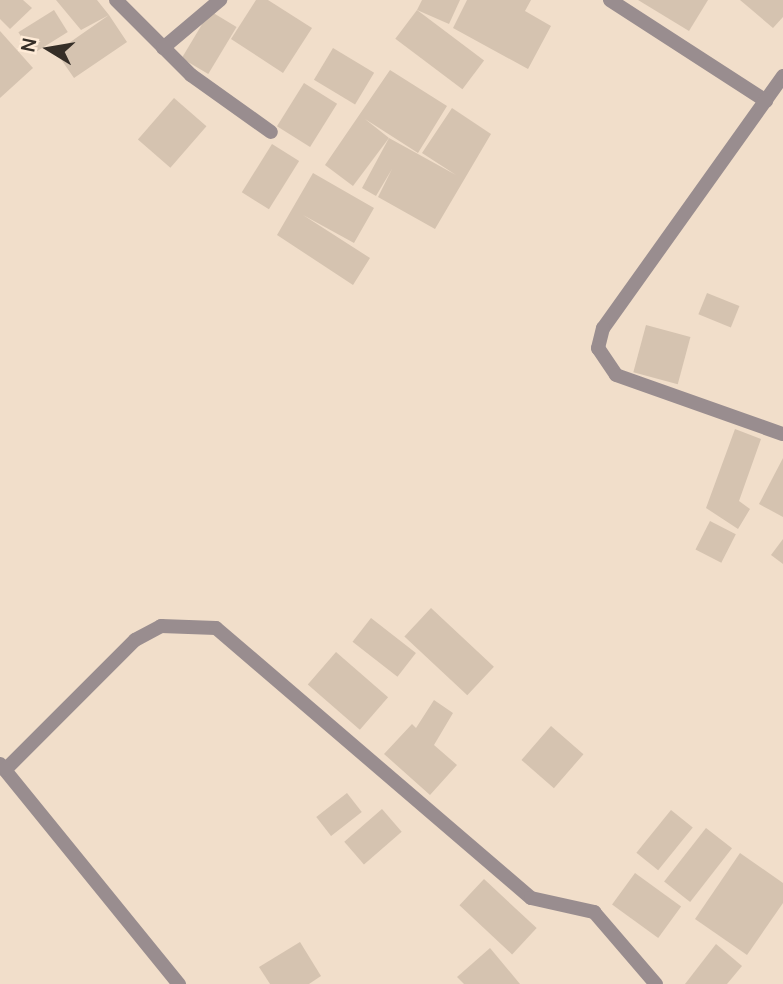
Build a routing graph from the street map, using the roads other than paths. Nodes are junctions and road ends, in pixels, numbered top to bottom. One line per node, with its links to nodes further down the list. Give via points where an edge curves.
1 (116, 0): 4 (street)
2 (220, 0): 4 (street)
3 (610, 0): 6 (street)
4 (163, 48): 7 (street, via 224,103)
5 (783, 76): 6 (street)
6 (766, 101): 8 (street, via 603,328 598,348 616,375)
7 (271, 132)
8 (783, 433)
9 (2, 767): 10 (street); 11 (street, via 135,640 161,626 216,628 531,898 594,912)
10 (179, 984)
11 (656, 984)

